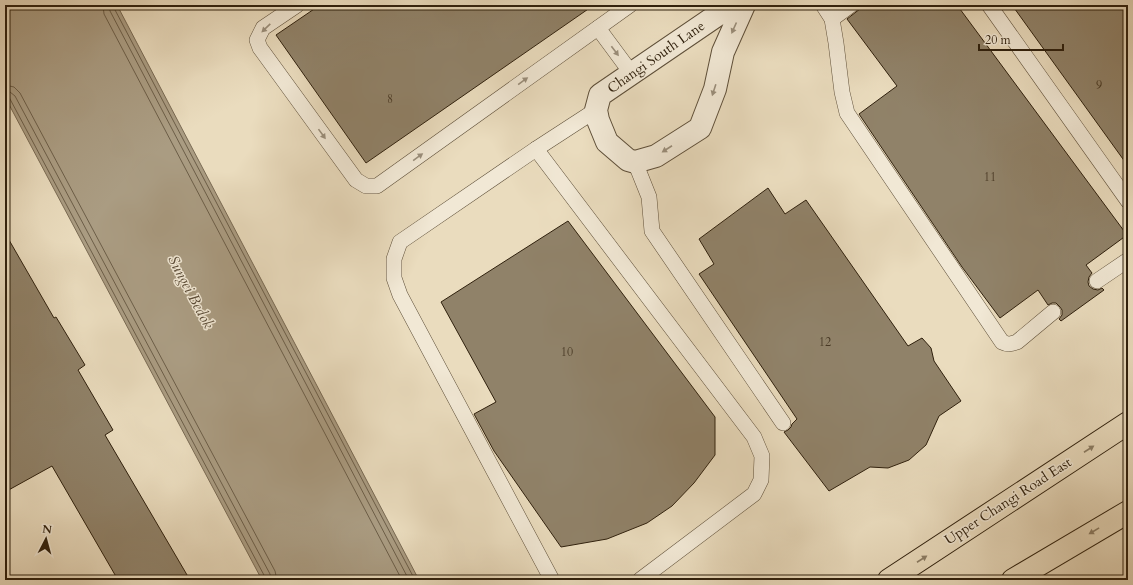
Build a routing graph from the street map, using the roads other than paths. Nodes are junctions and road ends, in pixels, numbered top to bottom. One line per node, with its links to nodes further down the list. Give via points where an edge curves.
1 (297, 5): 9 (lane, one-way to 9, via 263,28 257,40 260,48 356,180 366,186 376,186)
2 (630, 5): 9 (lane)
3 (732, 5): 10 (street, Changi South Lane)
4 (744, 5): 13 (street, one-way to 13, via 723,52 715,89 700,128 656,156)
5 (823, 5): 8 (lane)
6 (851, 5): 8 (lane)
7 (989, 5): 14 (lane)
8 (832, 19): 17 (lane, via 847,112 1002,342 1017,342)
9 (598, 28): 10 (lane, one-way to 10)
10 (632, 74): 11 (street, Changi South Lane, via 600,95)
11 (596, 110): 12 (lane); 13 (street, via 607,142 628,160)
12 (536, 149): 21 (lane, via 400,242 394,259 394,278 400,295); 22 (lane, via 754,437 762,456 761,480 754,494)
13 (635, 162): 18 (lane, via 649,197 652,231)
14 (1128, 201)
15 (1128, 260): 16 (lane)
16 (1097, 281)
17 (1053, 312)
18 (783, 423)
19 (1128, 423): 23 (main road, Upper Changi Road East, one-way to 19)
20 (1128, 512): 24 (main road, one-way to 24)
21 (552, 580)
22 (640, 580)
23 (889, 580)
24 (1013, 580)

